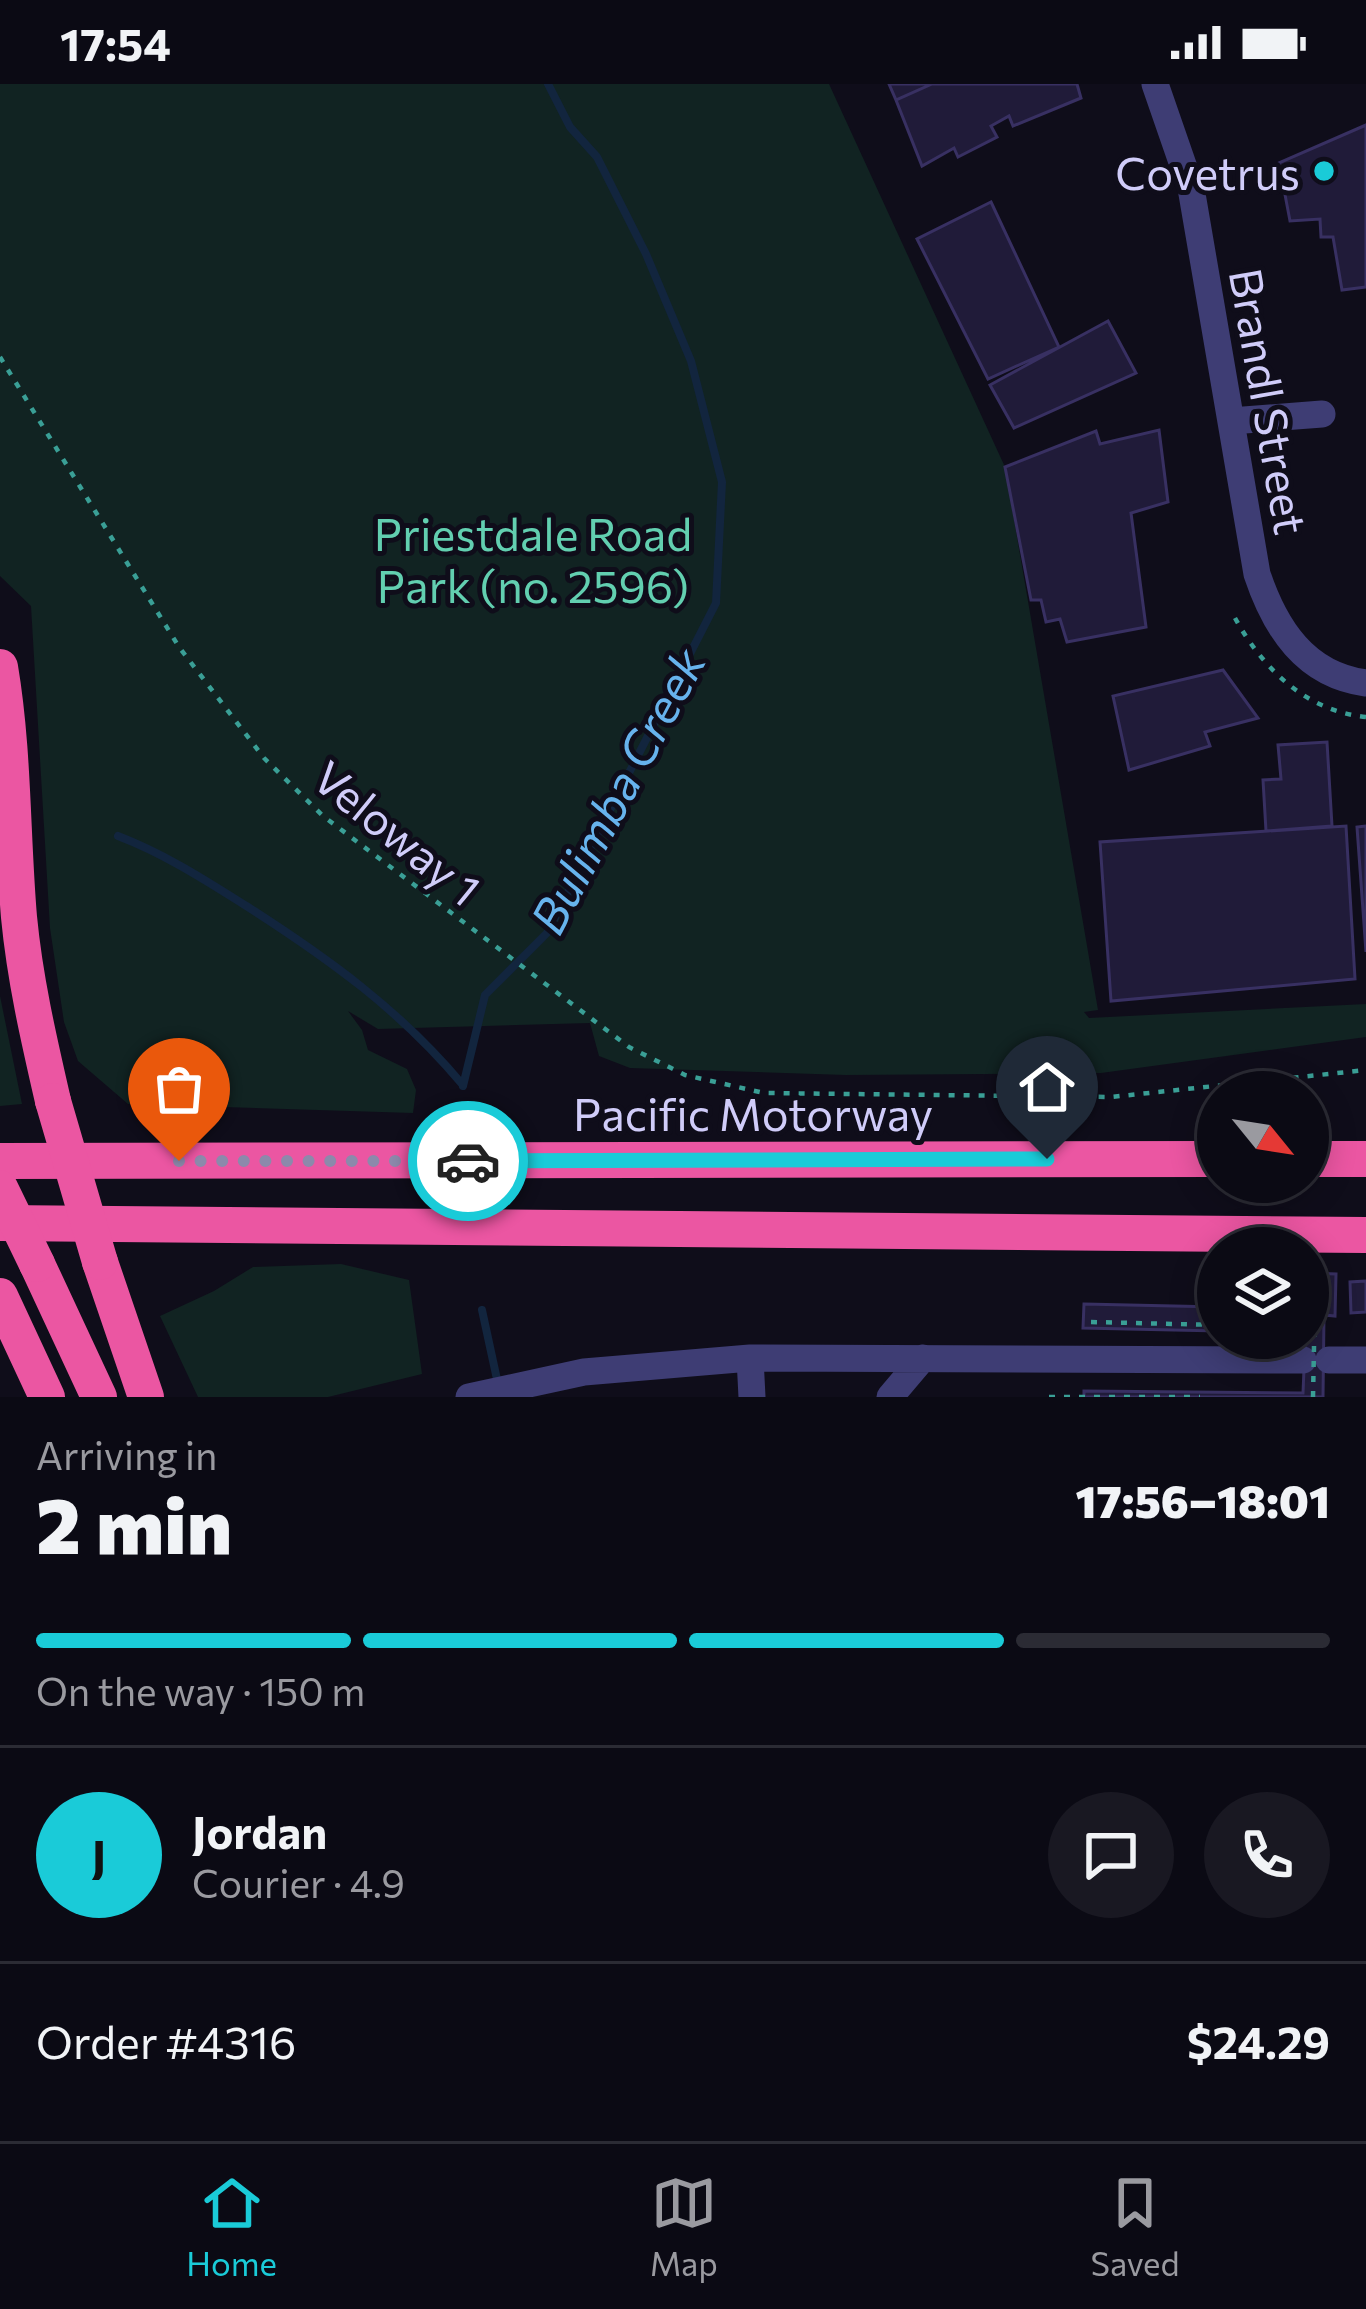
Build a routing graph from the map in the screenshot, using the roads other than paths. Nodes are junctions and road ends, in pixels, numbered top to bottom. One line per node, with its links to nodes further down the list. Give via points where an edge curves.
1 (1155, 84): 3 (street, Brandl Street, via 1191,188)
2 (1322, 414): 3 (street)
3 (1231, 421): 5 (street, Brandl Street, via 1274,621 1316,664)
4 (0, 667): 19 (highway, bridge, via 28,992 53,1101)
5 (1366, 682)
6 (1197, 1159): 9 (highway, Pacific Motorway)
7 (1329, 1160): 8 (highway)
8 (1366, 1160)
9 (0, 1161)
10 (0, 1188): 18 (highway, bridge)
11 (0, 1223): 12 (highway)
12 (1366, 1235)
13 (0, 1296): 17 (highway)
14 (751, 1358): 15 (street); 20 (street, via 584,1372); 21 (street)
15 (923, 1358): 16 (street); 22 (street)
16 (1366, 1360)
17 (47, 1397)
18 (99, 1397)
19 (146, 1397)
20 (469, 1397)
21 (752, 1397)
22 (890, 1397)

